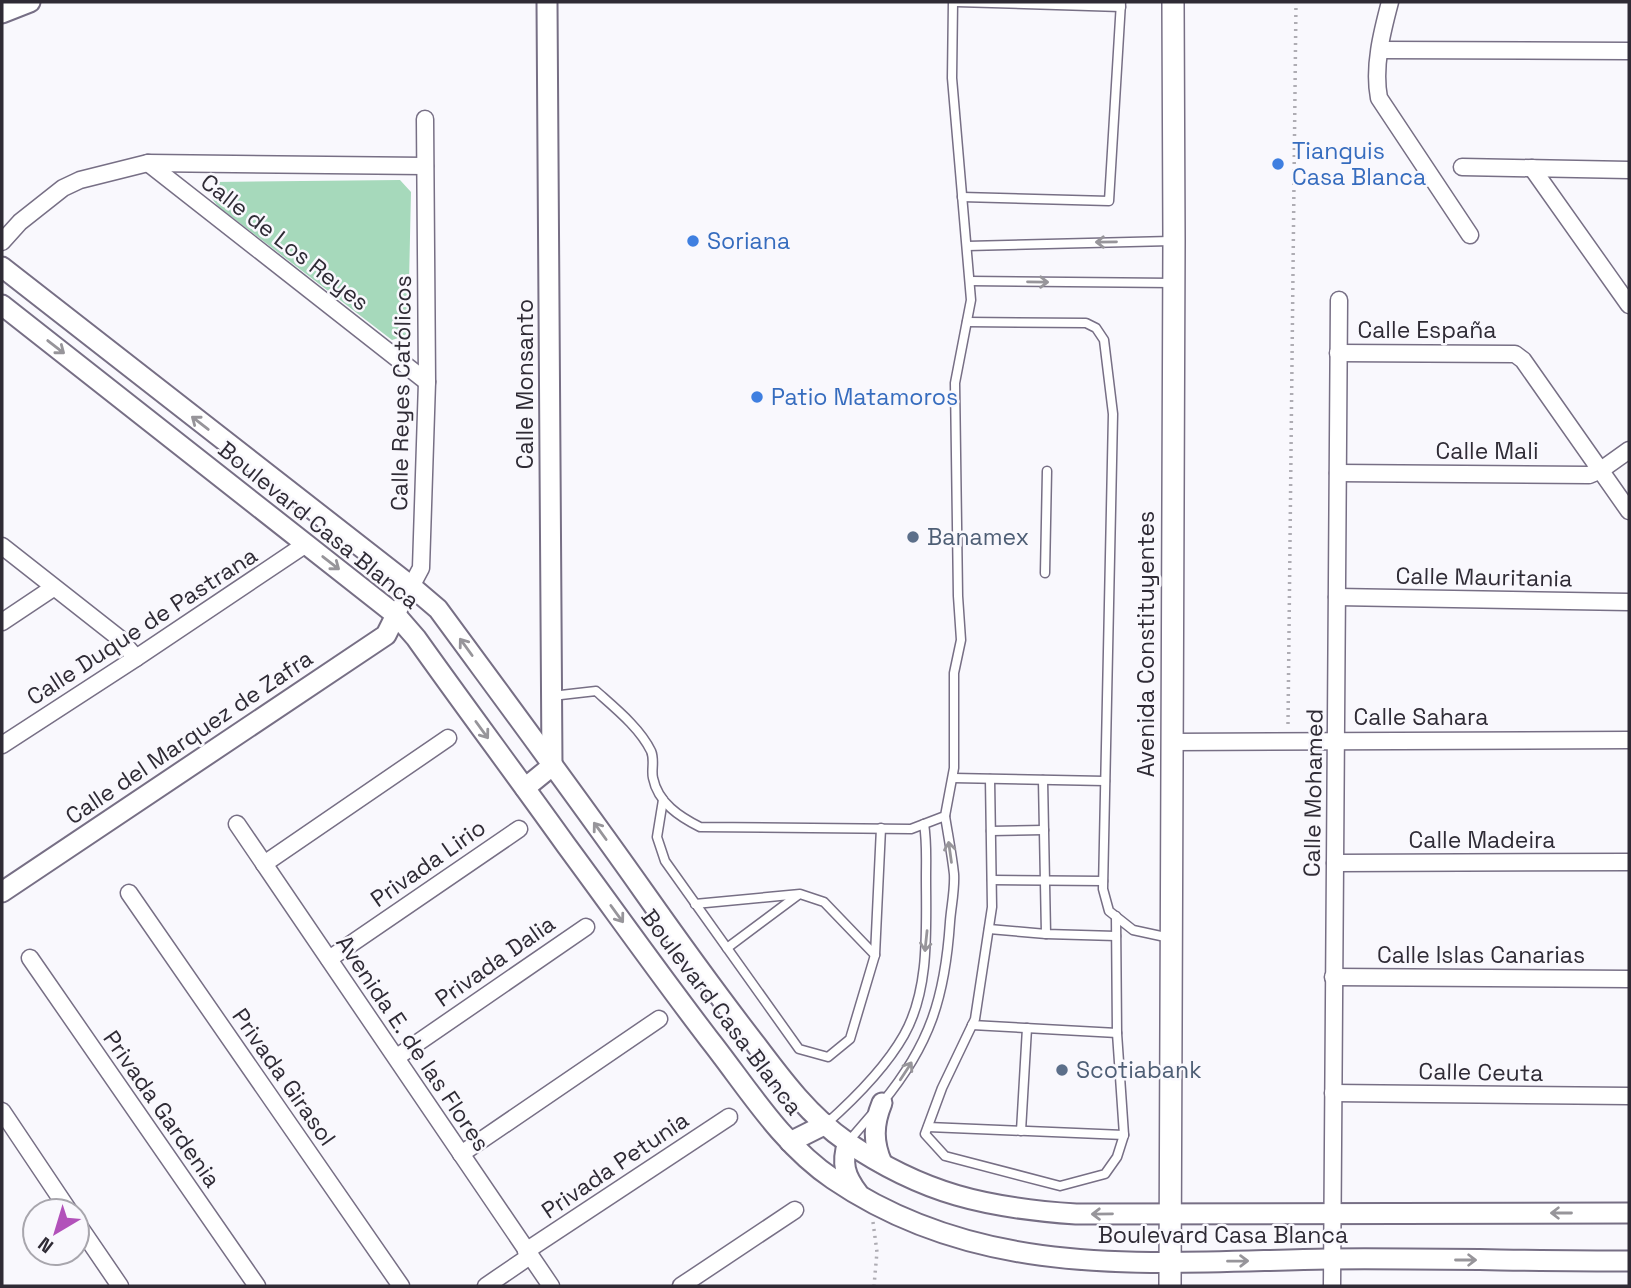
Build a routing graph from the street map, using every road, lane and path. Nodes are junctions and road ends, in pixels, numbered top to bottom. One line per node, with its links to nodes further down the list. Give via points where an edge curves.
1 (30, 2): 9 (street)
2 (547, 2): 49 (street, Calle Monsanto)
3 (955, 2): 7 (lane); 18 (lane, via 952,78)
4 (1173, 2): 20 (main road, Avenida Constituyentes)
5 (1296, 2): 51 (path)
6 (1390, 2): 10 (street)
7 (1052, 3): 8 (lane)
8 (1121, 4): 18 (lane, via 1110,201)
9 (2, 13)
10 (1380, 50): 11 (street); 19 (street, via 1379,98)
11 (1629, 51)
12 (425, 119): 14 (street, Calle Reyes Católicos)
13 (148, 163): 14 (street); 21 (street, via 63,188); 31 (street, Calle de Los Reyes)
14 (425, 166): 31 (street, Calle Reyes Católicos)
15 (1462, 167): 16 (street)
16 (1532, 168): 17 (street); 28 (street)
17 (1629, 170)
18 (962, 197): 22 (lane)
19 (1470, 235)
20 (1174, 241): 22 (lane, one-way to 22); 25 (main road, Avenida Constituyentes)
21 (2, 242)
22 (967, 246): 24 (lane)
23 (2, 267): 36 (street, Boulevard Casa Blanca, one-way to 23)
24 (970, 281): 25 (lane, one-way to 25); 29 (lane)
25 (1174, 283): 54 (main road, Avenida Constituyentes)
26 (1339, 300): 30 (street, Calle Mohamed)
27 (2, 305): 37 (street, Boulevard Casa Blanca, one-way to 37)
28 (1629, 306)
29 (967, 322): 57 (lane, via 956,383 961,640 954,673); 60 (lane, via 1086,323 1104,340 1113,414)
30 (1338, 353): 33 (street, Calle España, via 1515,354); 35 (street, Calle Mohamed)
31 (427, 382): 42 (street, Calle Reyes Católicos, via 421,568)
32 (1629, 450): 33 (street, Calle Mali)
33 (1601, 470): 35 (street, Calle Mali, via 1589,475); 38 (street)
34 (1047, 471): 41 (lane)
35 (1338, 473): 44 (street, Calle Mohamed)
36 (272, 479): 37 (street); 42 (street, Boulevard Casa Blanca)
37 (253, 502): 39 (street, Boulevard Casa Blanca)
38 (1629, 511)
39 (306, 544): 46 (street, Boulevard Casa Blanca, one-way to 46); 48 (street, Calle Duque de Pastrana)
40 (2, 546): 43 (street)
41 (1045, 573)
42 (411, 586): 46 (street, Calle Reyes Católicos); 56 (street, Boulevard Casa Blanca, one-way to 42, via 438,609)
43 (53, 588): 47 (street); 48 (street, via 119,638)
44 (1337, 597): 45 (street, Calle Mauritania); 52 (street, Calle Mohamed)
45 (1629, 602)
46 (396, 615): 61 (street, Boulevard Casa Blanca, one-way to 61); 76 (street, Calle del Marquez de Zafra, via 386,635)
47 (2, 622)
48 (136, 658): 55 (street, Calle Duque de Pastrana)
49 (552, 696): 56 (street, Calle Monsanto); 62 (lane, via 596,691 619,712 653,754 653,778)
50 (448, 738): 72 (street)
51 (1288, 740): 52 (street, Calle Sahara); 54 (street, Calle Sahara)
52 (1336, 740): 53 (street, Calle Sahara); 71 (street, Calle Mohamed)
53 (1629, 740)
54 (1172, 742): 85 (main road, Avenida Constituyentes)
55 (2, 745)
56 (552, 766): 61 (street); 102 (street, Boulevard Casa Blanca, one-way to 56, via 782,1079 710,986)
57 (953, 778): 58 (lane); 63 (lane)
58 (990, 779): 59 (lane); 69 (lane)
59 (1043, 780): 60 (lane); 68 (lane)
60 (1105, 781): 75 (lane)
61 (525, 788): 106 (street, Boulevard Casa Blanca, one-way to 106)
62 (663, 800): 66 (lane, via 679,817 700,827); 79 (lane, via 657,837 665,862)
63 (945, 816): 65 (lane); 99 (lane, one-way to 63, via 923,1042 947,966 954,876)
64 (237, 824): 72 (street, Avenida E. de las Flores)
65 (924, 824): 66 (lane, via 911,829); 102 (lane, one-way to 102, via 927,931 917,998 904,1035 872,1078)
66 (881, 828): 87 (lane)
67 (519, 829): 89 (street, Privada Lirio)
68 (1044, 830): 69 (lane); 74 (lane)
69 (991, 831): 73 (lane)
70 (1629, 862): 71 (street, Calle Madeira)
71 (1335, 863): 90 (street, Calle Mohamed)
72 (264, 864): 89 (street, Avenida E. de las Flores)
73 (992, 880): 74 (lane); 82 (lane)
74 (1045, 880): 75 (lane); 83 (lane)
75 (1103, 881): 80 (lane, via 1110,911)
76 (2, 892)
77 (129, 893): 123 (street, Privada Girasol)
78 (800, 894): 79 (lane); 86 (lane); 87 (lane, via 824,902)
79 (695, 904): 86 (lane)
80 (1116, 916): 84 (lane); 85 (lane, via 1133,930)
81 (586, 927): 96 (street, Privada Dalia)
82 (989, 929): 83 (lane); 93 (lane)
83 (1046, 934): 84 (lane)
84 (1116, 936): 95 (lane)
85 (1170, 938): 114 (main road, Avenida Constituyentes)
86 (727, 948): 87 (lane, via 799,1049 828,1057 850,1039)
87 (875, 955)
88 (30, 958): 122 (street, Privada Gardenia)
89 (329, 959): 96 (street, Avenida E. de las Flores)
90 (1333, 977): 91 (street, Calle Islas Canarias); 97 (street, Calle Mohamed)
91 (1629, 979)
92 (659, 1019): 108 (street)
93 (972, 1025): 94 (lane); 103 (lane)
94 (1027, 1028): 95 (lane); 104 (lane)
95 (1117, 1033): 105 (lane)
96 (397, 1057): 108 (street, Avenida E. de las Flores)
97 (1333, 1093): 98 (street, Calle Ceuta); 113 (street, Calle Mohamed)
98 (1629, 1096)
99 (882, 1103): 107 (lane); 109 (street, via 874,1133)
100 (2, 1111): 110 (street)
101 (729, 1117): 117 (street, Privada Petunia)
102 (825, 1124): 106 (street); 107 (street, Boulevard Casa Blanca)
103 (928, 1127): 104 (lane); 105 (lane, via 925,1134 945,1156 1060,1186 1105,1174)
104 (1021, 1131): 105 (lane)
105 (1124, 1135)
106 (790, 1142): 111 (street, Boulevard Casa Blanca, via 831,1178)
107 (848, 1142): 109 (street, Boulevard Casa Blanca); 111 (street, via 844,1170 850,1184)
108 (461, 1154): 117 (street, Avenida E. de las Flores)
109 (883, 1163): 114 (street, Boulevard Casa Blanca, one-way to 109, via 1021,1210 933,1189)
110 (60, 1197)
111 (866, 1199): 120 (street, Boulevard Casa Blanca, via 917,1224 988,1247 1065,1259); 127 (path, via 877,1252)
112 (795, 1210): 126 (street)
113 (1331, 1212): 114 (street, Boulevard Casa Blanca); 115 (street, Boulevard Casa Blanca, one-way to 113); 118 (street, Calle Mohamed)
114 (1171, 1213): 120 (main road, Avenida Constituyentes)
115 (1629, 1213)
116 (91, 1244): 121 (street)
117 (528, 1253): 124 (street, Privada Petunia); 125 (street, Avenida E. de las Flores)
118 (1332, 1259): 119 (street, Boulevard Casa Blanca, one-way to 119); 120 (street, Boulevard Casa Blanca, one-way to 118); 129 (street, Calle Mohamed)
119 (1629, 1261)
120 (1170, 1262): 128 (main road, Avenida Constituyentes)
121 (120, 1286)
122 (257, 1286)
123 (401, 1286)
124 (486, 1286)
125 (551, 1286)
126 (681, 1286)
127 (874, 1286)
128 (1170, 1286)
129 (1332, 1286)

